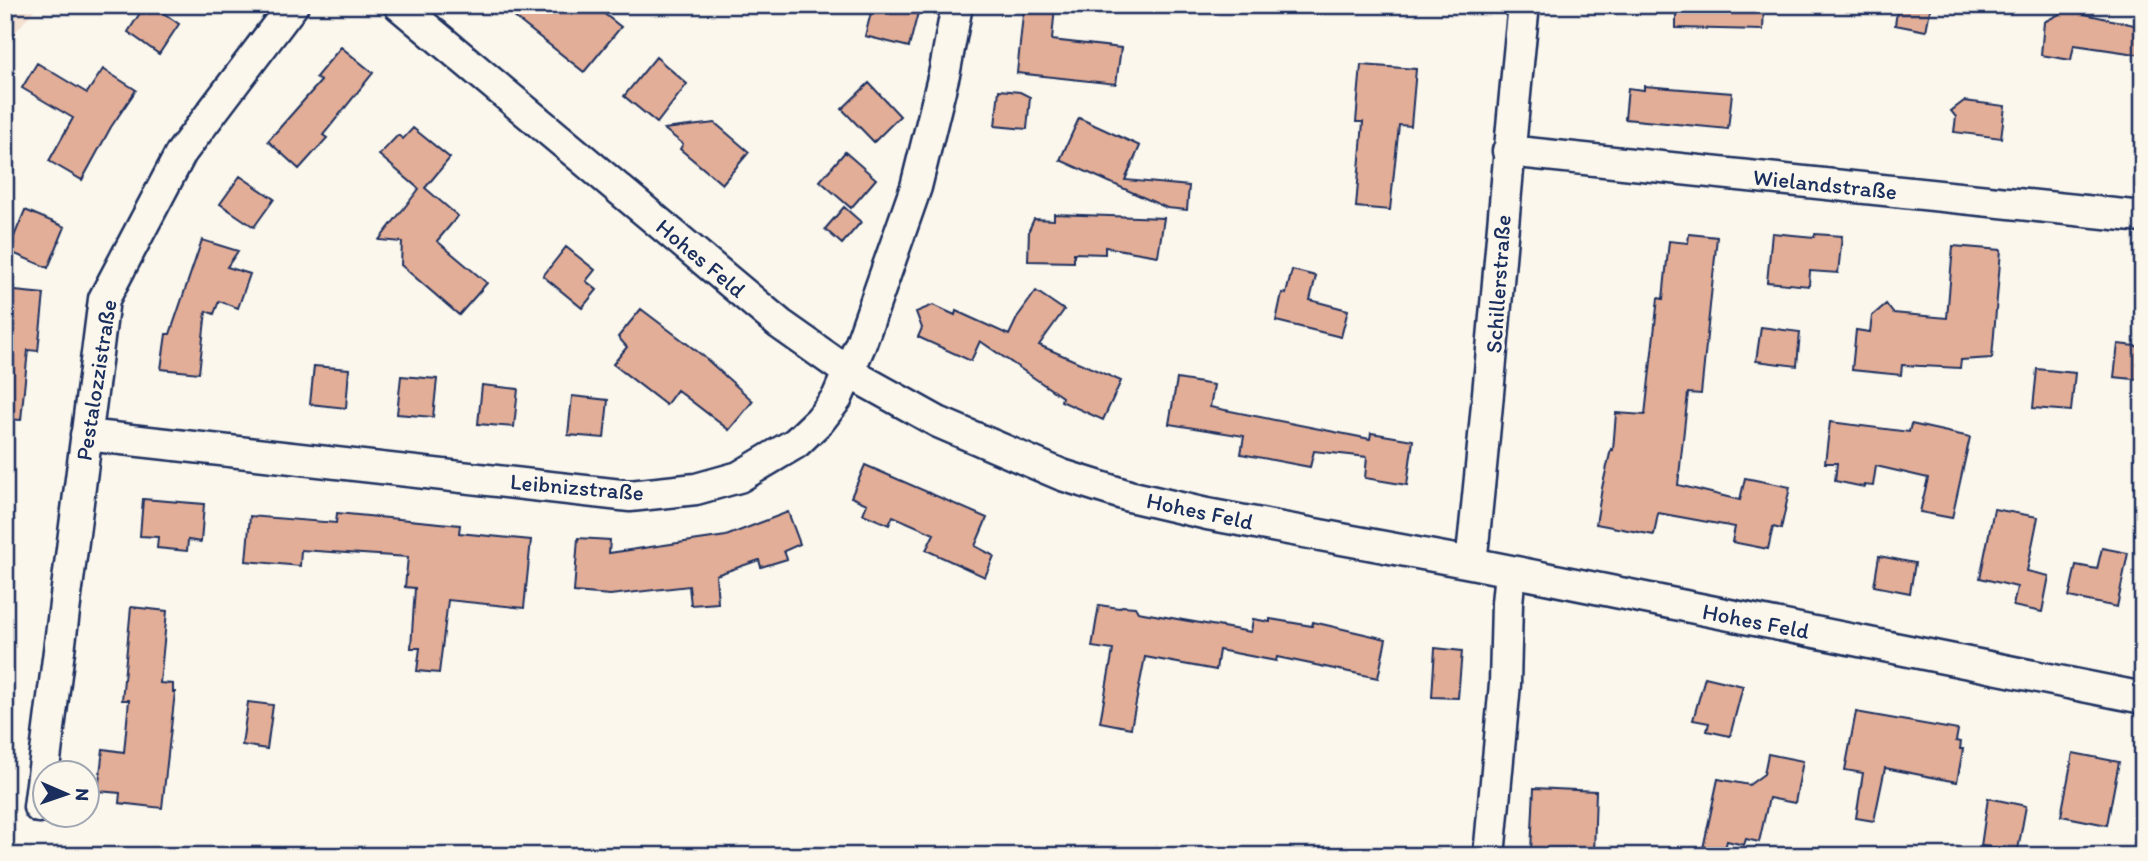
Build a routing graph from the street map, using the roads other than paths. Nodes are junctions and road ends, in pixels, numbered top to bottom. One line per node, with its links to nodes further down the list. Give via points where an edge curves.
1 (293, 5): 8 (street, Pestalozzistraße, via 181,153 104,299)
2 (398, 5): 7 (street, Hohes Feld, via 779,324)
3 (957, 5): 7 (street, Leibnizstraße, via 916,187)
4 (1524, 5): 5 (street, Schillerstraße)
5 (1508, 151): 6 (street, Wielandstraße); 9 (street, Schillerstraße, via 1486,437)
6 (2143, 217)
7 (848, 372): 8 (street, Leibnizstraße, via 837,398 820,420 796,443 740,477 696,489 630,495); 9 (street, Hohes Feld, via 938,422 999,449 1129,496)
8 (86, 435): 12 (street, Pestalozzistraße)
9 (1471, 563): 10 (street, Hohes Feld)
10 (1510, 572): 11 (street, Hohes Feld); 13 (street)
11 (2143, 698)
12 (45, 760)
13 (1489, 856)

